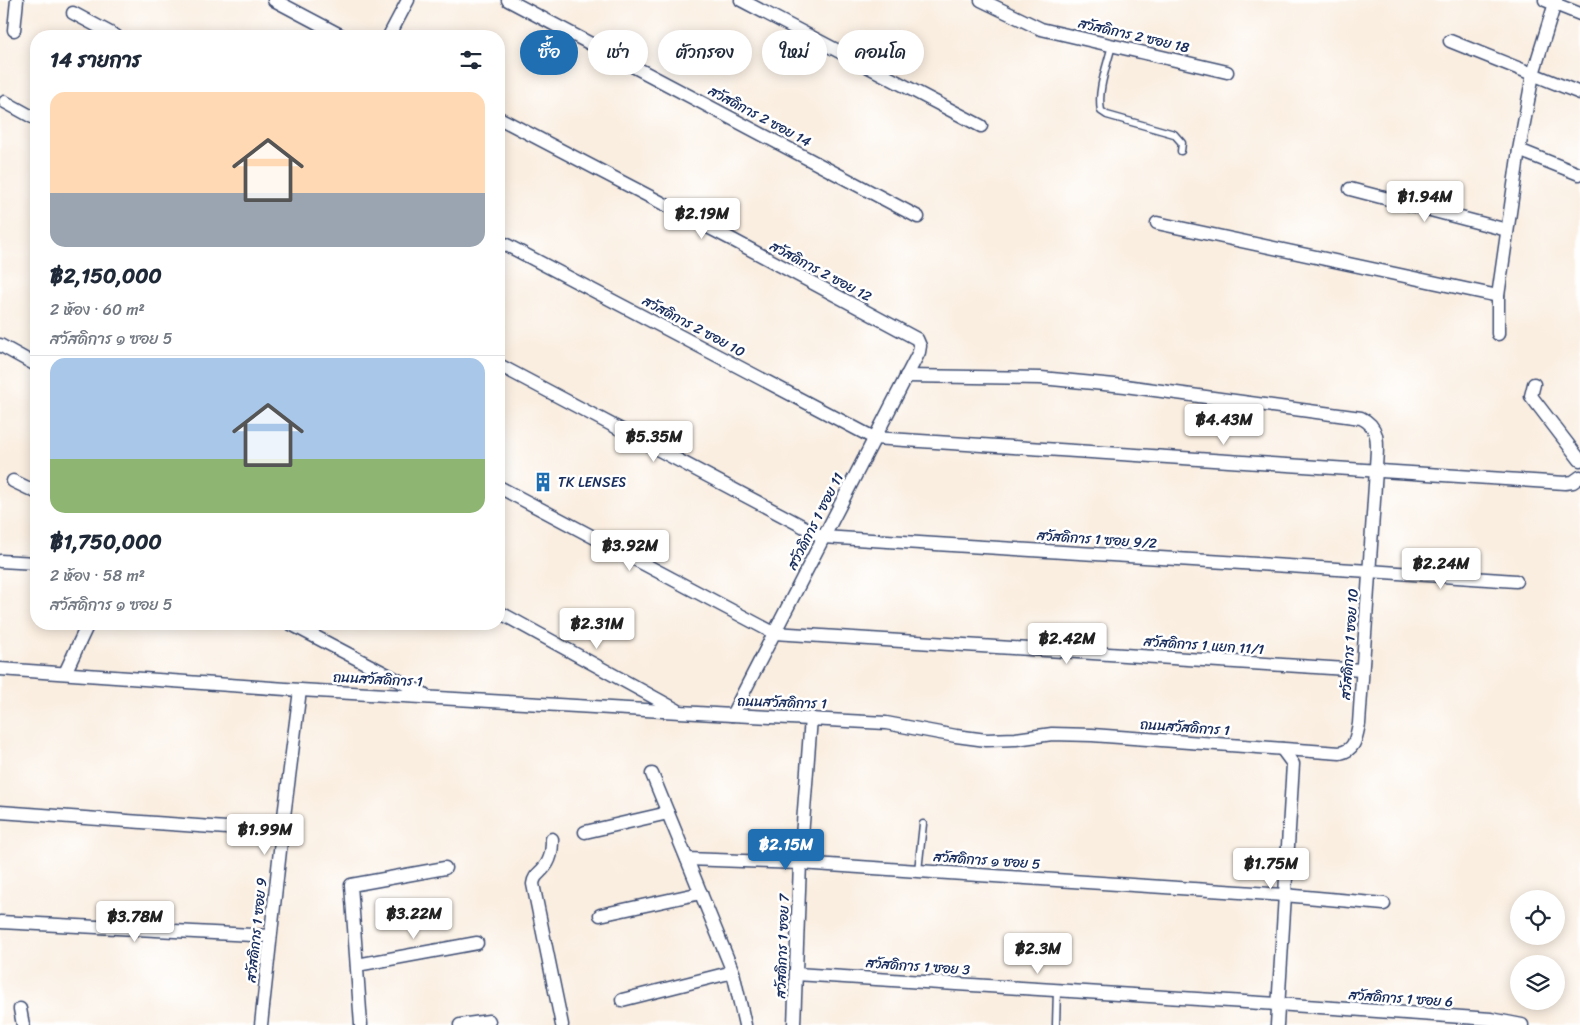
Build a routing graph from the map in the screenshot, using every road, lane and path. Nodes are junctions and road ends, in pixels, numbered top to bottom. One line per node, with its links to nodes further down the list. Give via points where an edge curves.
1 (17, 0): 10 (street)
2 (274, 0): 12 (street)
3 (408, 0): 13 (street)
4 (508, 0): 27 (street, สวัสดิการ 2 ซอย 14)
5 (741, 0): 22 (street)
6 (980, 0): 15 (street, สวัสดิการ 2 ซอย 18, via 1040,29)
7 (1552, 1): 9 (street); 17 (street)
8 (73, 13): 11 (street)
9 (1580, 14)
10 (14, 30)
11 (105, 30)
12 (331, 30)
13 (392, 30)
14 (1450, 41): 17 (street)
15 (1112, 45): 16 (street, สวัสดิการ 2 ซอย 18); 23 (lane, via 1099,102 1101,111 1174,134 1182,143)
16 (1227, 72)
17 (1533, 74): 18 (street); 24 (street)
18 (1580, 94)
19 (5, 102): 20 (street)
20 (30, 116)
21 (505, 121): 33 (street, สวัสดิการ 2 ซอย 12)
22 (981, 126)
23 (1181, 150)
24 (1519, 150): 25 (street); 29 (street)
25 (1579, 174)
26 (1350, 189): 29 (street)
27 (918, 217)
28 (1157, 223): 31 (street)
29 (1507, 230): 31 (street)
30 (505, 244): 39 (street, สวัสดิการ 2 ซอย 10)
31 (1498, 296): 32 (street)
32 (1498, 334)
33 (917, 339): 37 (street, สวัวดิการ 1 ซอย 11, via 919,352)
34 (0, 345): 35 (street)
35 (30, 362)
36 (505, 368): 46 (street)
37 (906, 376): 39 (street, สวัวดิการ 1 ซอย 11); 41 (street, สวัสดิการ 1 ซอย 10, via 1041,378 1097,383 1361,418 1374,427)
38 (1534, 384): 40 (street, via 1531,396)
39 (874, 438): 41 (street); 46 (street, สวัวดิการ 1 ซอย 11)
40 (1580, 460)
41 (1376, 470): 42 (street, via 1566,483); 49 (street, สวัสดิการ 1 ซอย 10)
42 (1580, 478)
43 (13, 481): 44 (street)
44 (30, 489)
45 (505, 490): 54 (street)
46 (823, 537): 49 (street, สวัสดิการ 1 ซอย 9/2); 54 (street, สวัวดิการ 1 ซอย 11)
47 (0, 561): 48 (street)
48 (30, 563)
49 (1369, 571): 50 (street, สวัสดิการ 1 ซอย 9/2); 56 (street, สวัสดิการ 1 ซอย 10)
50 (1516, 581)
51 (505, 615): 60 (street)
52 (85, 630): 57 (street)
53 (302, 630): 59 (street)
54 (774, 633): 56 (street, สวัสดิการ 1 แยก 11/1); 61 (street, สวัวดิการ 1 ซอย 11)
55 (0, 669): 57 (street, ถนนสวัสดิการ 1)
56 (1362, 670): 63 (street, สวัสดิการ 1 ซอย 10, via 1359,724 1356,740 1347,752)
57 (64, 673): 58 (street, ถนนสวัสดิการ 1)
58 (300, 690): 59 (street, ถนนสวัสดิการ 1); 68 (street, สวัสดิการ 1 ซอย 9)
59 (428, 696): 60 (street, ถนนสวัสดิการ 1)
60 (681, 712): 61 (street, ถนนสวัสดิการ 1)
61 (732, 715): 62 (street, ถนนสวัสดิการ 1)
62 (811, 718): 63 (street, ถนนสวัสดิการ 1, via 886,723 986,740 1052,734 1092,735); 72 (street, สวัสดิการ 1 ซอย 7)
63 (1282, 749): 76 (street, via 1293,764)
64 (652, 774): 66 (street)
65 (0, 812): 68 (street)
66 (668, 813): 69 (street); 71 (street)
67 (923, 824): 74 (lane)
68 (282, 832): 80 (street, สวัสดิการ 1 ซอย 9)
69 (585, 832)
70 (552, 839): 94 (street, via 552,854 533,884)
71 (687, 859): 72 (street, สวัสดิการ ๑ ซอย 5); 75 (street)
72 (800, 863): 74 (street, สวัสดิการ ๑ ซอย 5); 84 (street, สวัสดิการ 1 ซอย 7)
73 (445, 868): 82 (street, via 351,886)
74 (918, 871): 76 (street, สวัสดิการ ๑ ซอย 5)
75 (701, 893): 78 (street); 83 (street)
76 (1284, 895): 77 (street, สวัสดิการ ๑ ซอย 5); 87 (street)
77 (1384, 904)
78 (600, 914)
79 (0, 922): 80 (street)
80 (270, 936): 91 (street, สวัสดิการ 1 ซอย 9)
81 (477, 943): 82 (street)
82 (357, 965): 92 (street)
83 (733, 972): 86 (street); 95 (street)
84 (796, 974): 85 (street, สวัสดิการ 1 ซอย 3); 96 (street, สวัสดิการ 1 ซอย 7)
85 (1057, 990): 87 (street, สวัสดิการ 1 ซอย 3); 97 (lane)
86 (622, 1000)
87 (1278, 1004): 98 (street); 99 (street, สวัสดิการ 1 ซอย 6, via 1491,1019)
88 (20, 1009): 90 (street)
89 (489, 1021): 93 (street)
90 (22, 1025)
91 (260, 1025)
92 (361, 1025)
93 (460, 1025)
94 (562, 1025)
95 (744, 1025)
96 (794, 1025)
97 (1056, 1025)
98 (1277, 1025)
99 (1522, 1025)

